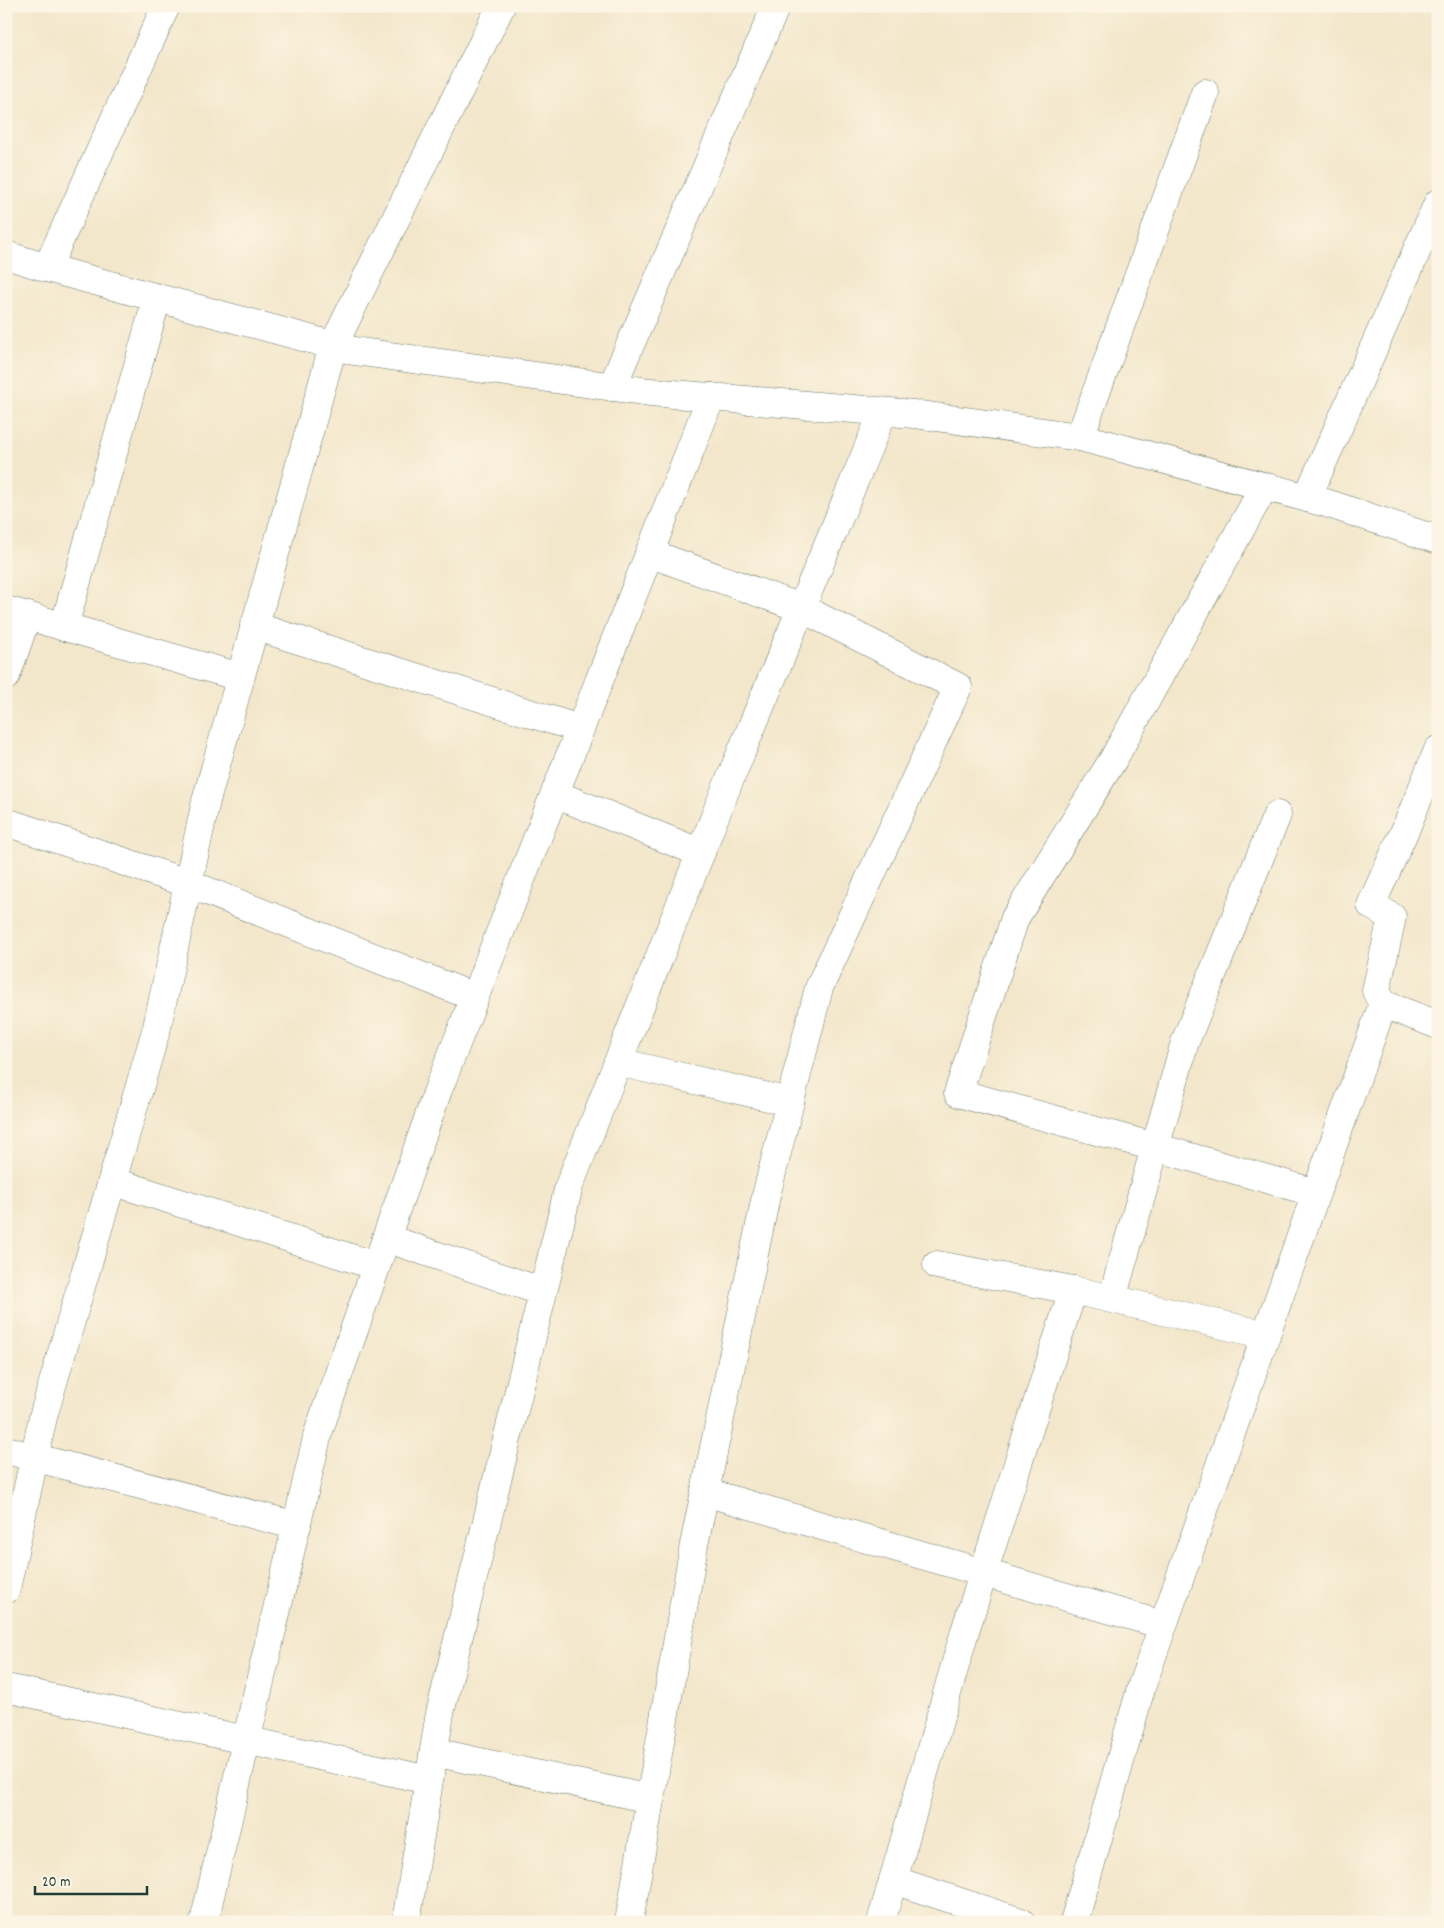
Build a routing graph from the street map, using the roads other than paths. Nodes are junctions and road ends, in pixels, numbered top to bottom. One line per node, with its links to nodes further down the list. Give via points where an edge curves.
1 (166, 6): 7 (street)
2 (501, 6): 9 (street)
3 (776, 6): 10 (street)
4 (1205, 93): 13 (street)
5 (1438, 203): 15 (street)
6 (6, 255): 7 (street)
7 (48, 268): 8 (street)
8 (157, 298): 9 (street); 21 (street)
9 (333, 346): 10 (street); 20 (street)
10 (612, 387): 11 (street)
11 (711, 397): 12 (street); 17 (street)
12 (883, 412): 13 (street); 18 (street)
13 (1080, 437): 14 (street)
14 (1264, 487): 15 (street); 36 (street, via 1114,758 1015,918 958,1093)
15 (1307, 498): 16 (street)
16 (1438, 540)
17 (650, 552): 18 (street); 24 (street)
18 (801, 608): 29 (street); 35 (street, via 958,687 819,988)
19 (16, 613): 21 (street); 22 (street)
20 (254, 626): 23 (street); 24 (street)
21 (64, 627): 23 (street)
22 (6, 676)
23 (240, 677): 30 (street, via 206,801)
24 (580, 728): 26 (street)
25 (1438, 750): 32 (street, via 1370,905 1392,917 1376,991)
26 (554, 794): 29 (street); 31 (street)
27 (1277, 815): 36 (street, via 1185,1042)
28 (6, 822): 30 (street)
29 (700, 853): 34 (street)
30 (188, 883): 31 (street); 37 (street, via 157,1027)
31 (474, 997): 39 (street)
32 (1383, 1004): 33 (street); 38 (street)
33 (1438, 1025)
34 (618, 1062): 35 (street); 43 (street, via 569,1186)
35 (790, 1102): 48 (street, via 766,1196)
36 (1155, 1147): 38 (street); 44 (street)
37 (112, 1181): 41 (street); 47 (street)
38 (1316, 1193): 45 (street)
39 (386, 1238): 41 (street); 43 (street)
40 (937, 1265): 42 (street)
41 (376, 1266): 49 (street, via 318,1433)
42 (1073, 1290): 44 (street); 50 (street)
43 (543, 1292): 55 (street, via 440,1713)
44 (1112, 1299): 45 (street)
45 (1266, 1335): 52 (street)
46 (6, 1450): 47 (street)
47 (34, 1458): 49 (street); 51 (street)
48 (705, 1492): 50 (street); 57 (street)
49 (297, 1526): 54 (street)
50 (983, 1573): 52 (street); 58 (street)
51 (6, 1589)
52 (1163, 1625): 64 (street, via 1142,1685)
53 (6, 1688): 54 (street)
54 (246, 1741): 56 (street); 59 (street)
55 (434, 1752): 56 (street); 57 (street)
56 (429, 1780): 60 (street)
57 (650, 1799): 61 (street)
58 (893, 1880): 62 (street); 63 (street)
59 (204, 1922)
60 (406, 1922)
61 (629, 1922)
62 (881, 1922)
63 (1021, 1922)
64 (1074, 1922)

